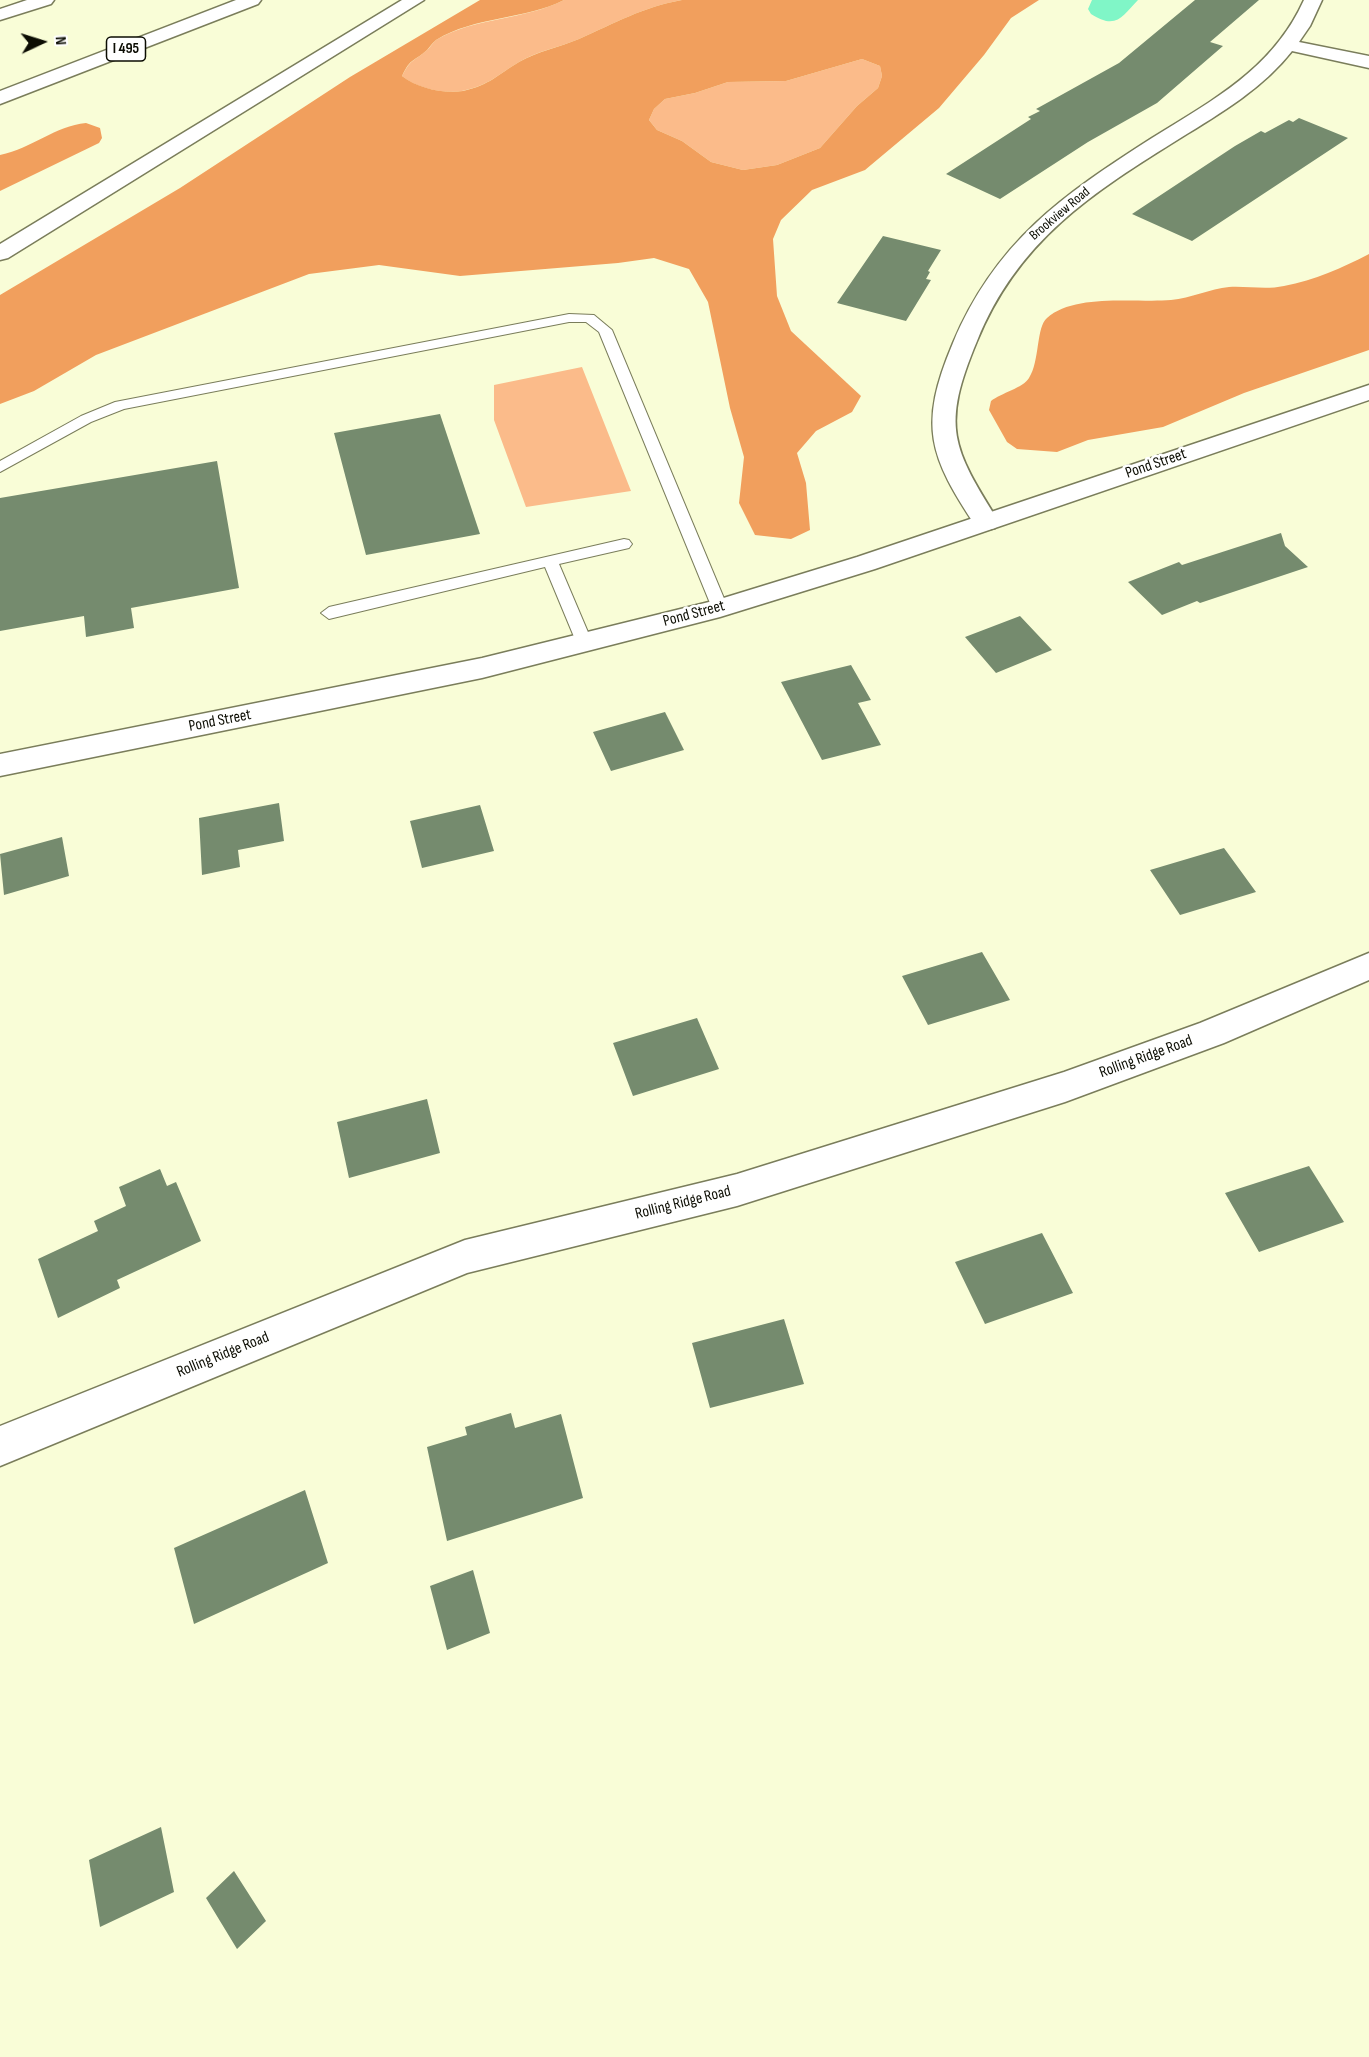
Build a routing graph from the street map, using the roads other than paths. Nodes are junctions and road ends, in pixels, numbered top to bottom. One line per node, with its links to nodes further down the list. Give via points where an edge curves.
1 (45, 0): 5 (main road)
2 (252, 0): 8 (main road, I 495)
3 (415, 0): 9 (main road)
4 (1312, 0): 6 (main road, Brookview Road)
5 (0, 15)
6 (1288, 45): 7 (main road); 12 (main road, Brookview Road, via 1220,104 1063,209 1037,231 1003,272 966,337 953,371 941,425 945,451)
7 (1369, 62)
8 (0, 98)
9 (0, 253)
10 (1369, 392): 12 (main road, Pond Street)
11 (0, 467): 15 (lane, via 86,419 120,405 568,318 589,318 605,330)
12 (986, 522): 15 (main road, Pond Street)
13 (624, 544): 14 (lane)
14 (550, 561): 16 (lane); 17 (lane)
15 (720, 608): 17 (main road, Pond Street)
16 (329, 613)
17 (585, 644): 18 (main road, Pond Street, via 404,685)
18 (0, 765)
19 (1369, 966): 20 (main road, Rolling Ridge Road, via 1212,1033 1065,1087 737,1190 465,1257)
20 (0, 1446)

